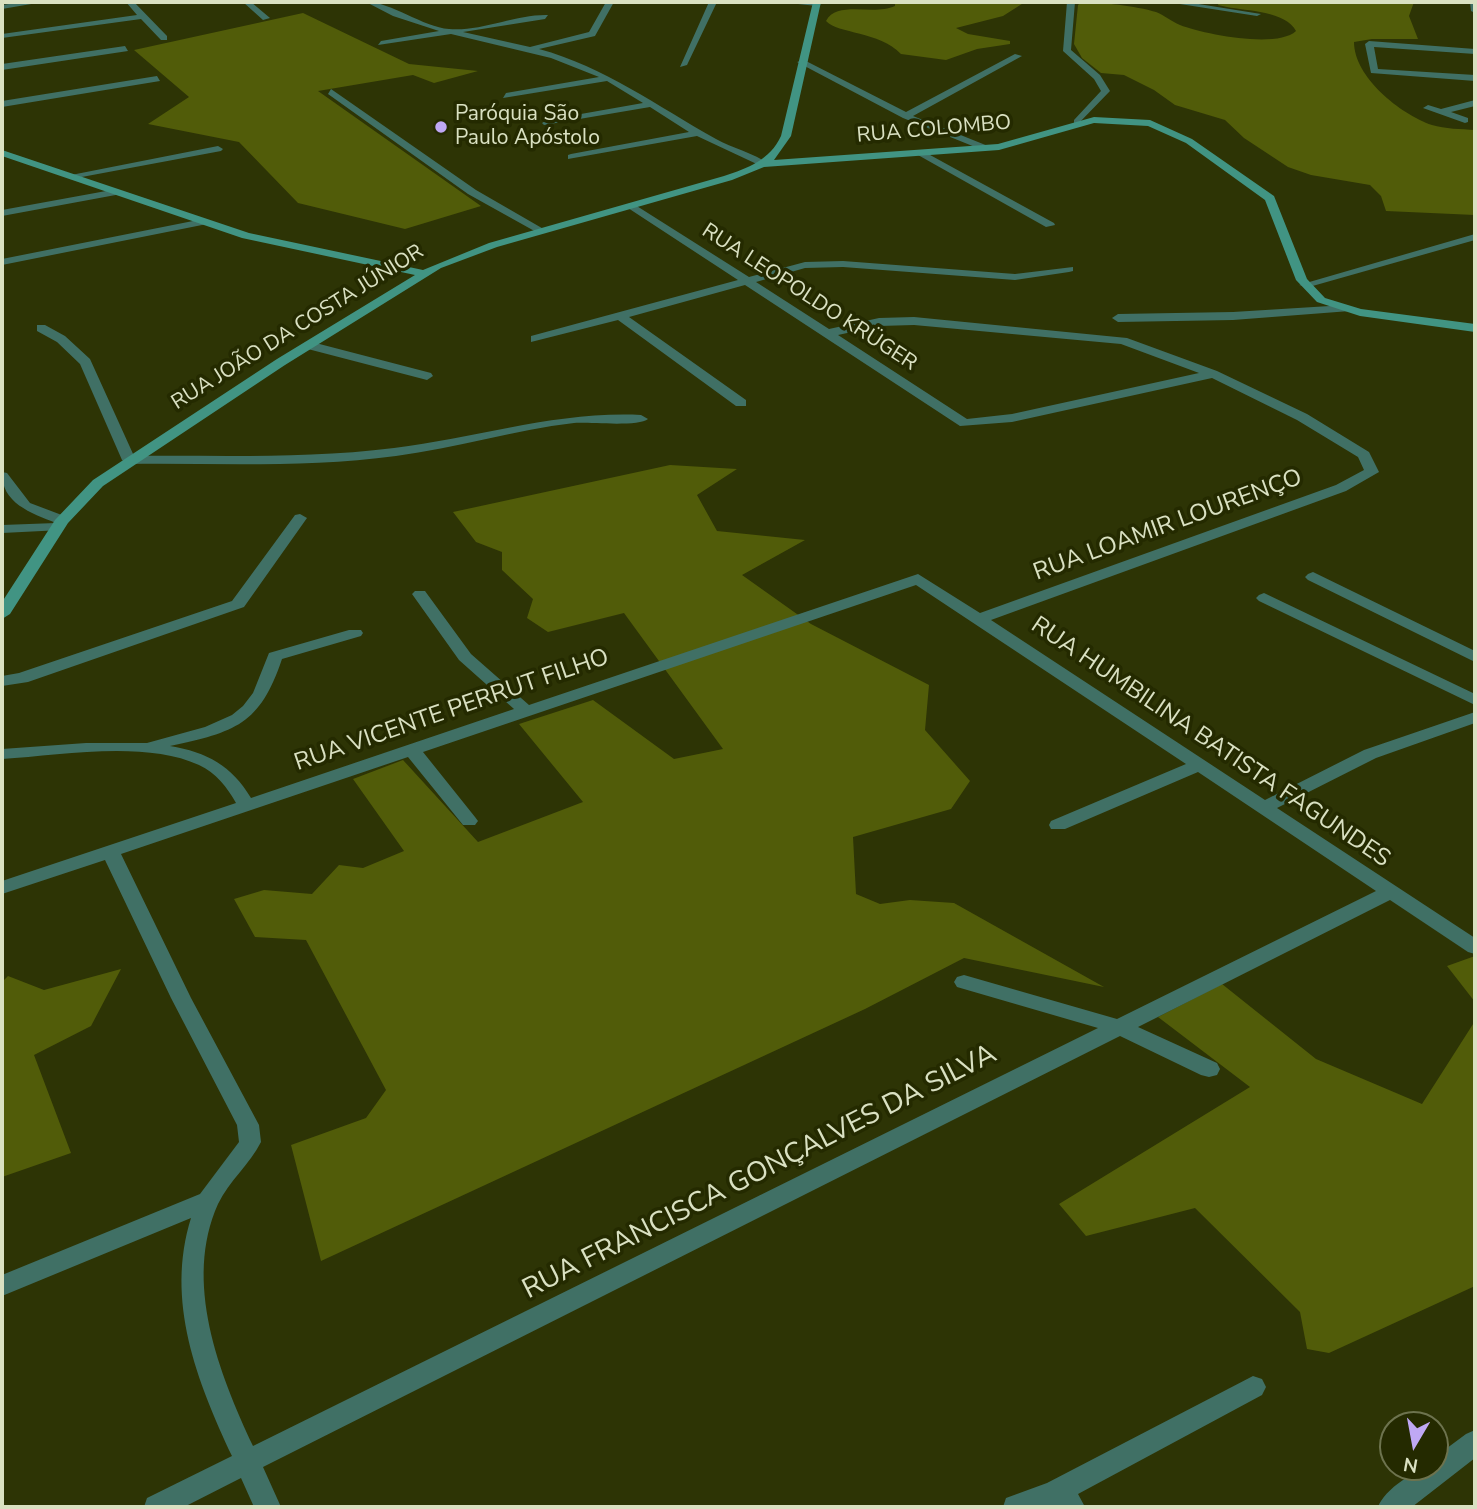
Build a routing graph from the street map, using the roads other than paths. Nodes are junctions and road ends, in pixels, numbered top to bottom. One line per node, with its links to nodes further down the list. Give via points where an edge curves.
1 (39, 2): 12 (street)
2 (130, 2): 15 (street)
3 (247, 2): 17 (street)
4 (370, 2): 18 (street, via 403,20)
5 (610, 2): 23 (street, via 593,34)
6 (713, 2): 27 (street)
7 (783, 2): 11 (street)
8 (1072, 2): 41 (street, via 1067,51 1106,91)
9 (1171, 2): 14 (street)
10 (1474, 2): 13 (street)
11 (817, 3): 26 (street)
12 (2, 7)
13 (1475, 10)
14 (1257, 14)
15 (144, 16): 19 (street); 20 (street)
16 (545, 17): 18 (street)
17 (266, 18)
18 (447, 33): 21 (street); 23 (street)
19 (2, 36)
20 (164, 38)
21 (381, 43)
22 (125, 49): 28 (street)
23 (528, 49): 31 (street, via 567,60)
24 (1475, 51): 29 (street, via 1369,44 1374,71)
25 (1018, 56): 39 (street)
26 (801, 62): 39 (street); 49 (street, via 783,143)
27 (683, 65)
28 (2, 67)
29 (1475, 78)
30 (157, 79): 35 (street)
31 (606, 79): 33 (street); 36 (street)
32 (331, 92): 56 (street, via 472,192)
33 (506, 96)
34 (1475, 103): 38 (street)
35 (2, 104)
36 (652, 104): 42 (street); 43 (street)
37 (1428, 108): 38 (street)
38 (1441, 112): 40 (street)
39 (906, 116): 44 (street)
40 (1465, 120)
41 (1077, 122): 44 (street, RUA COLOMBO, via 1018,143); 62 (street, RUA COLOMBO, via 1117,119 1164,128 1266,194)
42 (547, 123)
43 (697, 133): 48 (street); 49 (street)
44 (985, 148): 47 (street, RUA COLOMBO)
45 (218, 149): 50 (street)
46 (2, 153): 50 (street)
47 (920, 153): 49 (street, RUA COLOMBO); 55 (street)
48 (571, 157)
49 (764, 164): 52 (street, RUA JOÃO DA COSTA JÚNIOR)
50 (71, 176): 51 (street)
51 (117, 192): 53 (street); 54 (street)
52 (632, 206): 56 (street, RUA JOÃO DA COSTA JÚNIOR); 61 (street, RUA LEOPOLDO KRÜGER)
53 (2, 213)
54 (203, 222): 58 (street); 60 (street, via 262,240)
55 (1050, 225)
56 (542, 231): 60 (street, RUA JOÃO DA COSTA JÚNIOR, via 473,251)
57 (1475, 237): 62 (street)
58 (2, 262)
59 (1069, 269): 61 (street, via 1015,277 829,264)
60 (422, 273): 70 (street, RUA JOÃO DA COSTA JÚNIOR)
61 (746, 280): 64 (street); 68 (street, RUA LEOPOLDO KRÜGER)
62 (1306, 285): 63 (street, RUA COLOMBO, via 1321,300)
63 (1346, 309): 65 (street); 67 (street, RUA COLOMBO)
64 (620, 316): 69 (street); 73 (street)
65 (1118, 318)
66 (41, 328): 75 (street, via 86,362)
67 (1475, 328)
68 (828, 333): 71 (street, via 904,321 1104,338); 71 (street, RUA LEOPOLDO KRÜGER, via 965,423 1012,418)
69 (536, 339)
70 (308, 345): 72 (street); 75 (street, RUA JOÃO DA COSTA JÚNIOR)
71 (1213, 374): 85 (street, RUA LOAMIR LOURENÇO, via 1329,432 1364,455 1372,472 1341,488)
72 (427, 376)
73 (741, 403)
74 (641, 419): 75 (street, via 570,418 370,455)
75 (129, 460): 78 (street, RUA JOÃO DA COSTA JÚNIOR, via 98,483)
76 (2, 476): 78 (street, via 25,506)
77 (300, 518): 88 (street, via 238,604)
78 (60, 524): 79 (street); 84 (street, RUA JOÃO DA COSTA JÚNIOR)
79 (2, 529)
80 (1312, 577): 87 (street)
81 (918, 579): 85 (street, RUA HUMBILINA BATISTA FAGUNDES); 90 (street, RUA VICENTE PERRUT FILHO)
82 (421, 594): 90 (street, via 465,657)
83 (1264, 598): 89 (street)
84 (2, 614)
85 (979, 619): 95 (street, RUA HUMBILINA BATISTA FAGUNDES)
86 (355, 633): 92 (street, via 275,656 260,696 230,722 202,734)
87 (1475, 657)
88 (2, 681)
89 (1475, 699)
90 (526, 711): 93 (street, RUA VICENTE PERRUT FILHO)
91 (1475, 717): 97 (street, via 1370,754)
92 (140, 748): 94 (street); 96 (street, via 179,752 214,766 227,776)
93 (412, 750): 96 (street, RUA VICENTE PERRUT FILHO); 98 (street)
94 (2, 754)
95 (1200, 765): 97 (street, RUA HUMBILINA BATISTA FAGUNDES); 99 (street)
96 (247, 806): 100 (street, RUA VICENTE PERRUT FILHO)
97 (1263, 808): 102 (street, RUA HUMBILINA BATISTA FAGUNDES)
98 (468, 821)
99 (1058, 825)
100 (111, 852): 101 (street, RUA VICENTE PERRUT FILHO); 107 (street, via 248,1125 250,1142)
101 (2, 888)
102 (1390, 891): 103 (street, RUA HUMBILINA BATISTA FAGUNDES); 105 (street, RUA FRANCISCA GONÇALVES DA SILVA)
103 (1475, 947)
104 (964, 982): 105 (street)
105 (1119, 1027): 106 (street); 111 (street, RUA FRANCISCA GONÇALVES DA SILVA)
106 (1209, 1069)
107 (208, 1201): 108 (street); 111 (street, via 195,1239 190,1287 207,1361)
108 (2, 1286)
109 (1252, 1387): 112 (street)
110 (1475, 1442): 116 (street)
111 (248, 1462): 113 (street, RUA FRANCISCA GONÇALVES DA SILVA); 114 (street)
112 (1064, 1500): 115 (street)
113 (157, 1507)
114 (268, 1507)
115 (1016, 1507)
116 (1391, 1507)

